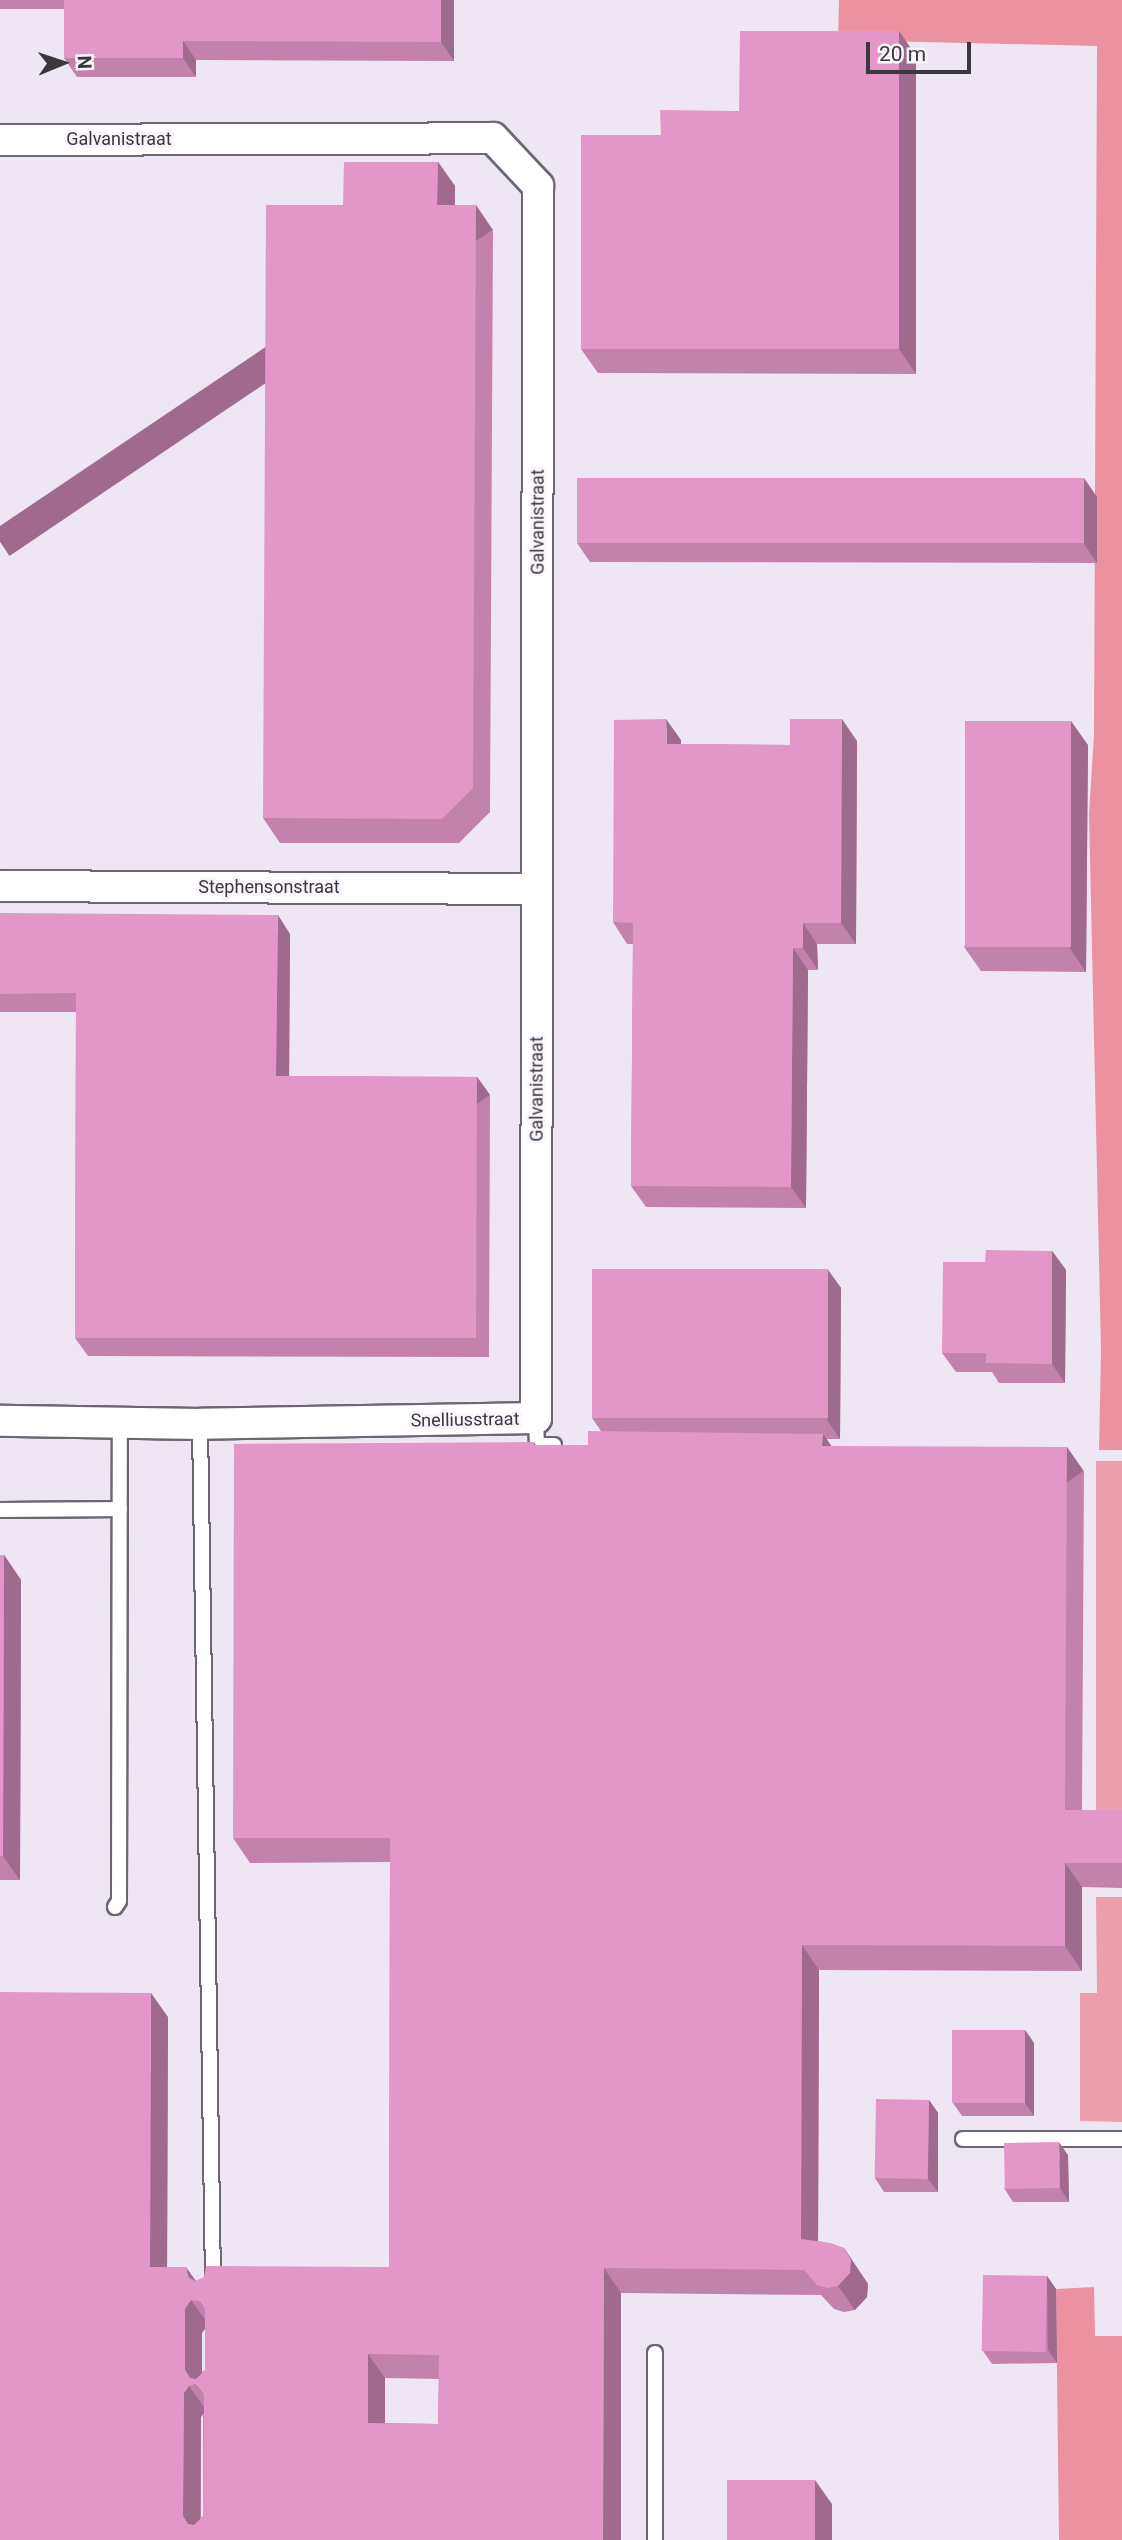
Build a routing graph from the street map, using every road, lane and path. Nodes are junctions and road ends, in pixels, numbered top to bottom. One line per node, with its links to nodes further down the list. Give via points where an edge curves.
1 (0, 140): 3 (street, Galvanistraat, via 494,138 538,186)
2 (0, 886): 3 (street, Stephensonstraat)
3 (537, 889): 4 (street, Galvanistraat)
4 (536, 1418): 7 (street, Snelliusstraat); 8 (lane, Snelliusstraat, via 537,1445)
5 (0, 1421): 6 (street, Snelliusstraat)
6 (120, 1424): 7 (street, Snelliusstraat); 9 (lane)
7 (200, 1424): 14 (lane)
8 (564, 1446)
9 (120, 1509): 10 (lane); 11 (lane, via 120,1901)
10 (0, 1510)
11 (115, 1907)
12 (963, 2139): 13 (lane)
13 (1122, 2139)
14 (213, 2296)
15 (655, 2353): 16 (lane)
16 (655, 2540)

